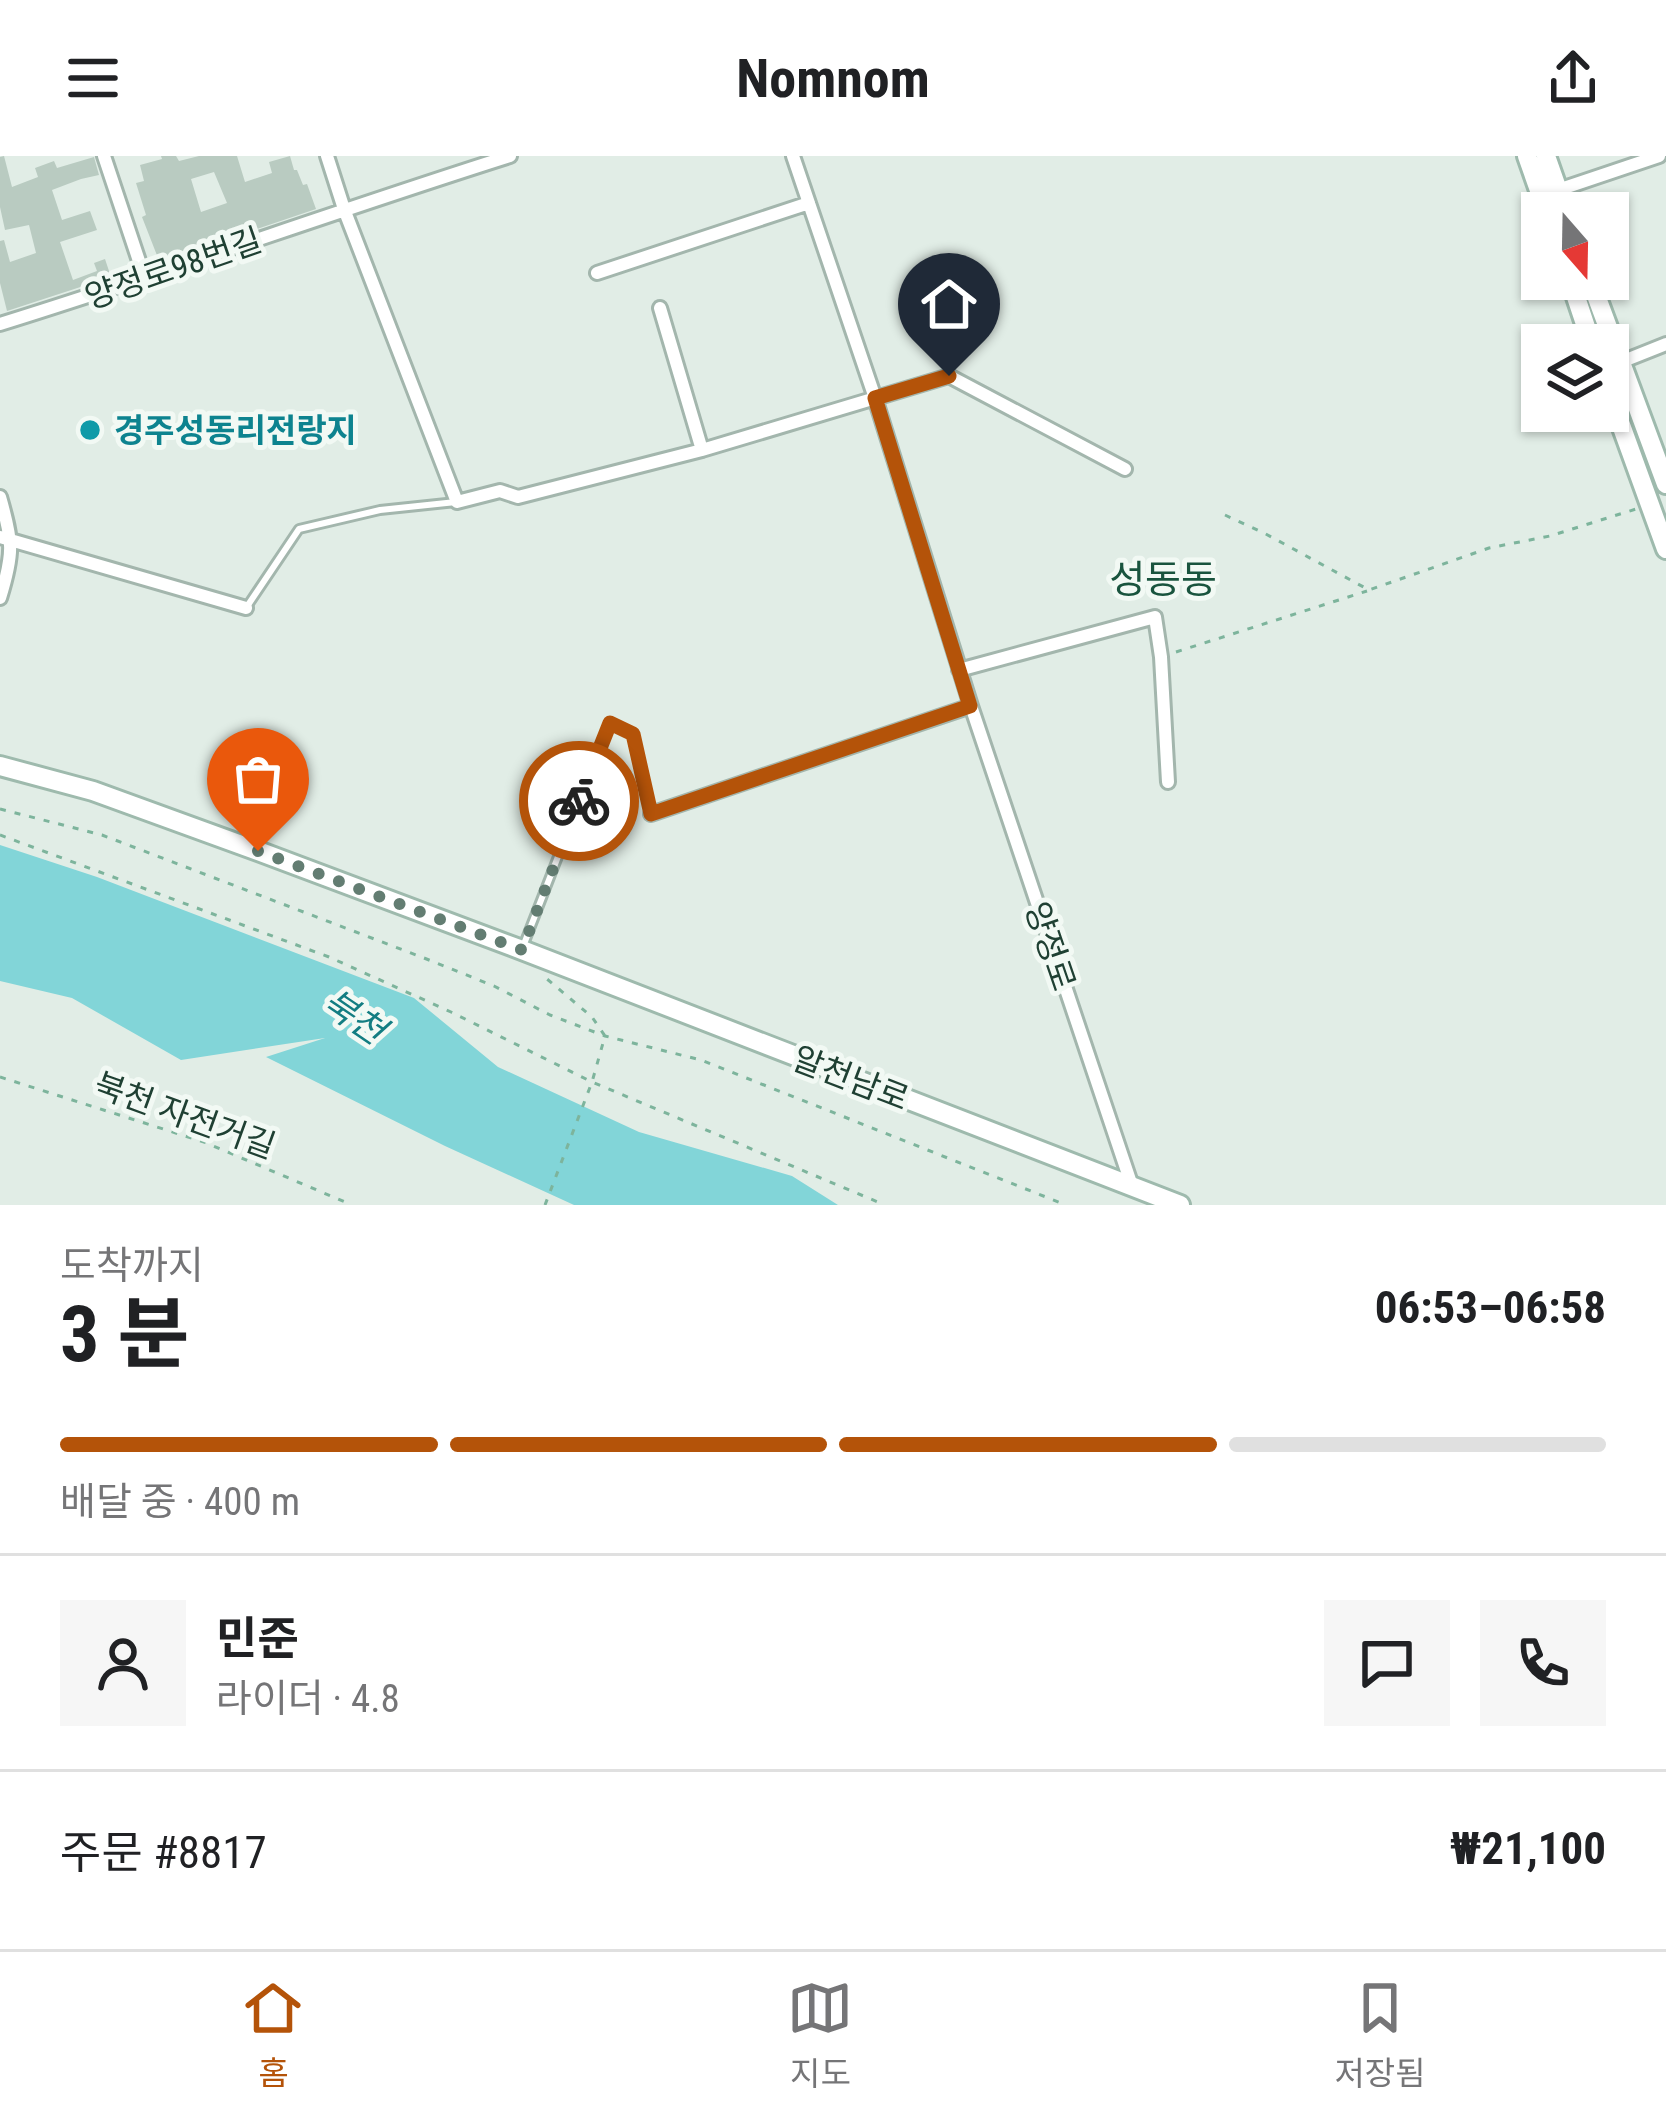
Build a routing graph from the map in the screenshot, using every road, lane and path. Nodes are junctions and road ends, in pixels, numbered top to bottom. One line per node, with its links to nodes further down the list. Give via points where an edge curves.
1 (104, 156): 13 (street)
2 (327, 156): 11 (street)
3 (510, 156): 11 (street)
4 (793, 156): 10 (street, 양정로)
5 (1527, 156): 9 (street)
6 (1546, 156): 8 (street)
7 (1659, 156): 8 (street)
8 (1558, 190)
9 (1540, 192)
10 (809, 203): 12 (street); 19 (street, 양정로)
11 (344, 208): 13 (street, 양정로98번길); 25 (street)
12 (597, 273)
13 (145, 279): 15 (street, 양정로98번길)
14 (660, 308): 21 (street)
15 (0, 324)
16 (1666, 344): 17 (street)
17 (1629, 359)
18 (1629, 384): 23 (street)
19 (875, 398): 21 (street); 22 (street, via 949,376); 34 (street, 양정로)
20 (1624, 432): 26 (street)
21 (702, 450): 25 (street, via 518,497 500,491)
22 (1125, 470)
23 (1666, 484)
24 (0, 497): 28 (street)
25 (457, 502): 32 (lane, via 299,529)
26 (1650, 504): 29 (street); 30 (path)
27 (1225, 514): 30 (path)
28 (6, 537): 31 (street, via 11,563); 32 (street)
29 (1666, 549)
30 (1369, 590): 33 (path)
31 (0, 598)
32 (246, 608)
33 (1160, 657): 34 (street, via 1155,616); 37 (street)
34 (959, 670): 35 (street, 양정로)
35 (970, 706): 39 (street); 45 (street, 양정로)
36 (0, 766): 41 (street, 알천남로, via 93,791)
37 (1168, 782)
38 (0, 809): 42 (path, via 123,843)
39 (651, 814): 41 (lane, via 633,734 610,723)
40 (0, 836): 44 (path, via 329,957)
41 (522, 950): 42 (path); 45 (street, 알천남로)
42 (604, 1036): 44 (path); 49 (path, via 700,1060)
43 (0, 1077): 46 (path, 북천 자전거길, via 204,1142)
44 (592, 1082): 47 (path); 48 (path)
45 (1132, 1186): 50 (street, 알천남로)
46 (352, 1205)
47 (544, 1205)
48 (885, 1205)
49 (1066, 1205)
50 (1180, 1205)

